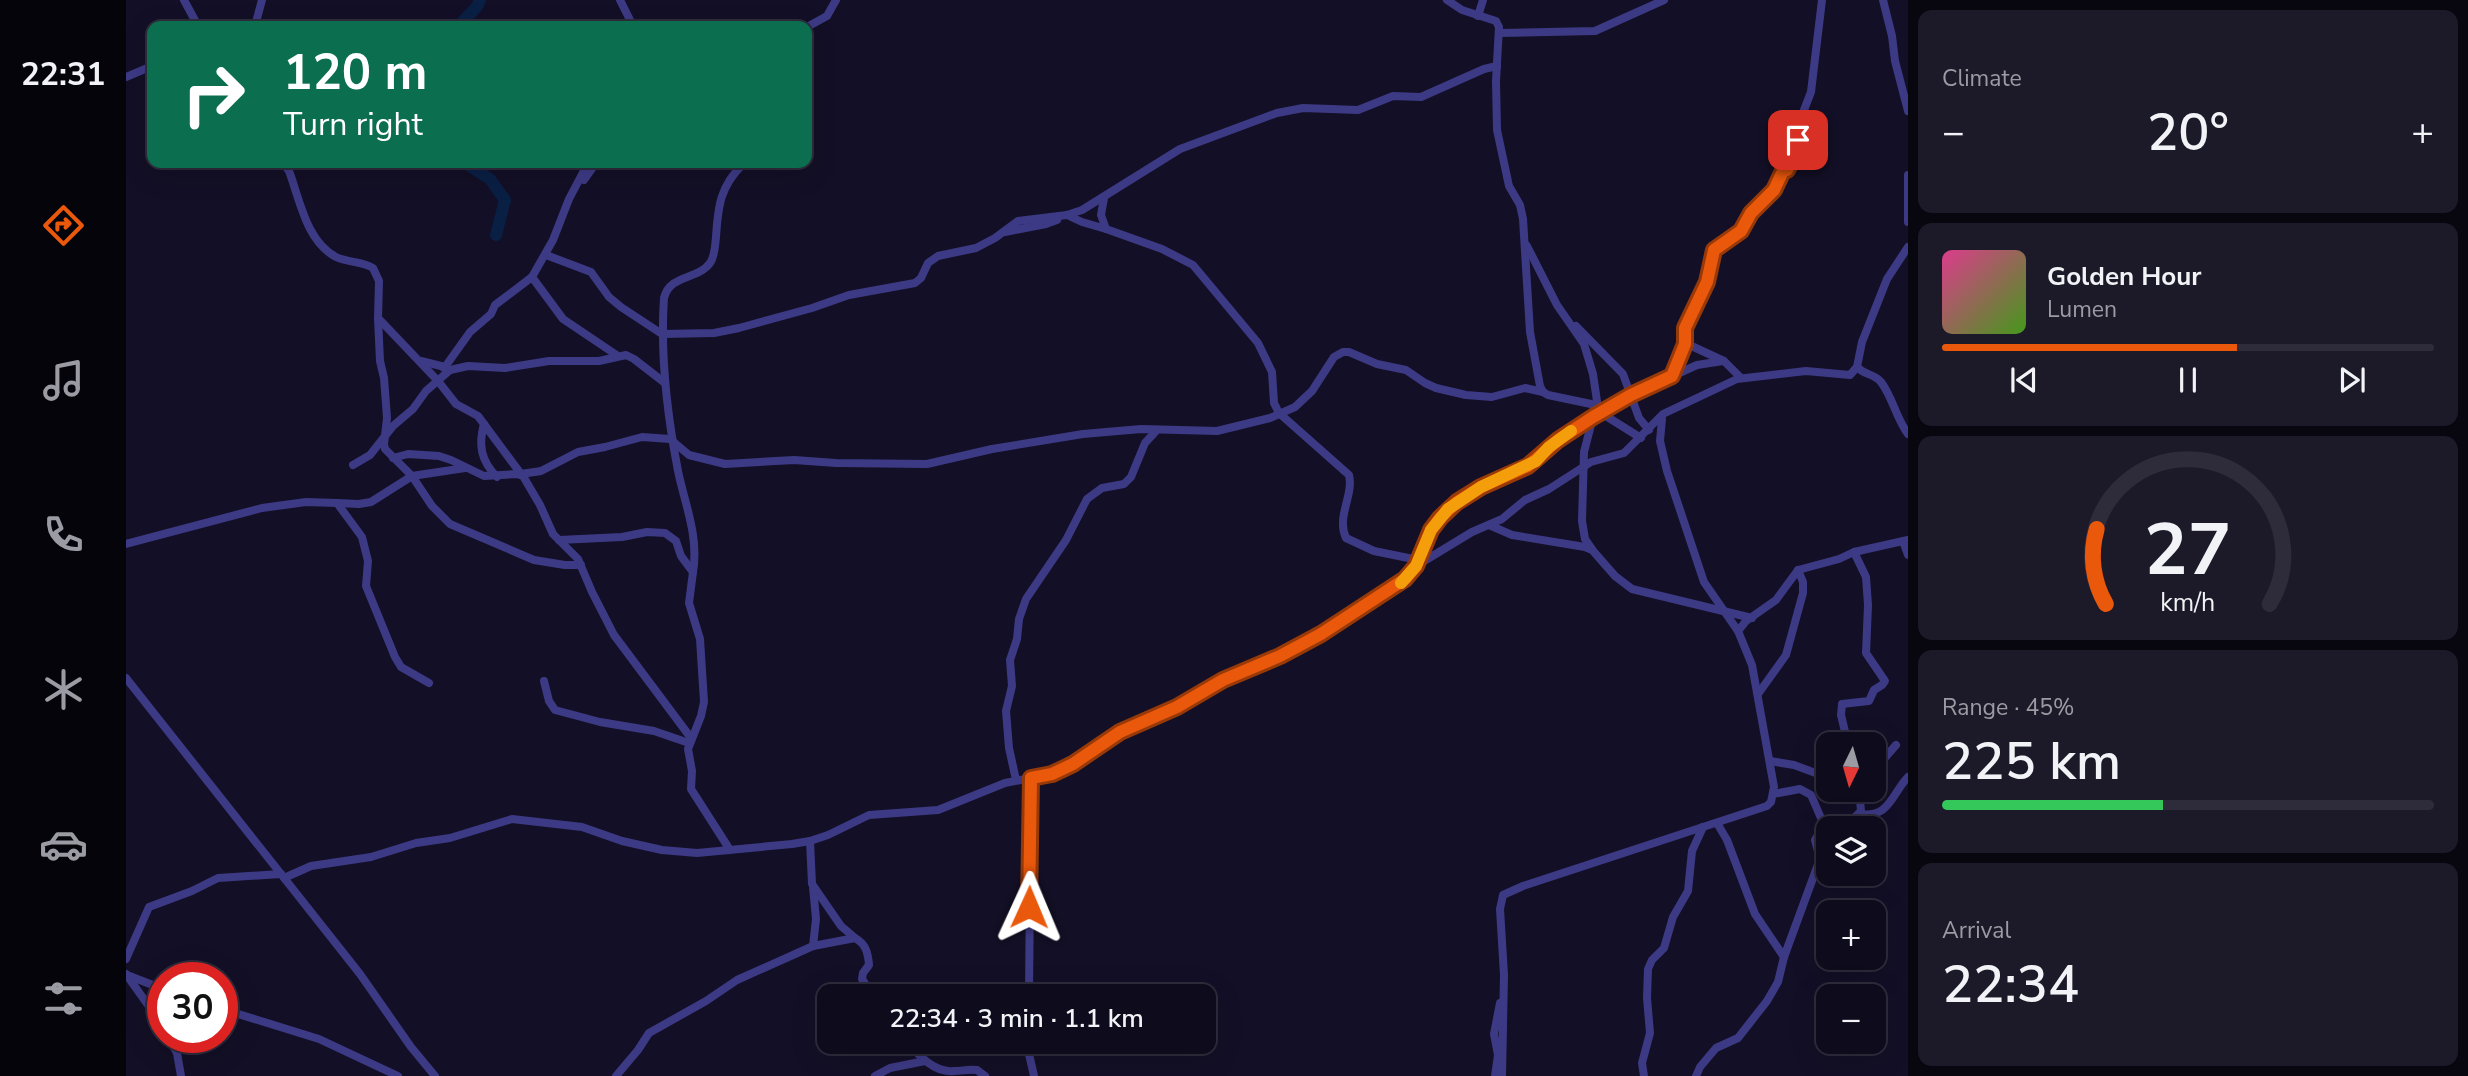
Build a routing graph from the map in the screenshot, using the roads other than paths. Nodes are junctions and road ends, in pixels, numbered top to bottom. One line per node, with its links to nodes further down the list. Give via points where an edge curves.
1 (184, 0): 11 (street)
2 (262, 0): 12 (street)
3 (620, 0): 13 (street)
4 (836, 0): 14 (street, via 827,16)
5 (1447, 0): 10 (street)
6 (1483, 0): 10 (street)
7 (1664, 0): 15 (street, via 1595,31)
8 (1822, 0): 37 (street, via 1811,92 1794,157 1741,231 1714,250 1707,282 1685,328)
9 (1883, 0): 19 (street)
10 (1478, 16): 15 (street, via 1496,21)
11 (195, 21)
12 (256, 21)
13 (630, 21)
14 (812, 24)
15 (1499, 33): 16 (street)
16 (1497, 66): 26 (street, via 1421,97 1393,96 1358,110 1303,108 1277,113 1180,149); 30 (street, via 1497,130 1508,186 1520,205)
17 (147, 68): 18 (street)
18 (126, 77)
19 (1908, 111)
20 (287, 168): 35 (street, via 316,240 339,259 369,265 377,273)
21 (586, 168): 25 (street)
22 (593, 168): 25 (street)
23 (739, 168): 36 (street, via 725,186 717,212 713,260 666,289)
24 (1908, 176): 28 (street)
25 (578, 183): 32 (street)
26 (1104, 198): 27 (street); 29 (street, via 1101,215)
27 (1064, 215): 29 (street); 36 (street, via 1018,221 967,251 938,256 928,263 921,278 909,285 849,295 714,333)
28 (1908, 222)
29 (1106, 229): 49 (street, via 1193,265 1258,343 1272,372)
30 (1524, 240): 34 (street); 47 (street, via 1530,332)
31 (1908, 247): 41 (street, via 1887,279)
32 (546, 255): 33 (street); 36 (street, via 591,272 609,297)
33 (532, 277): 38 (street, via 563,319); 42 (street, via 495,305 470,332)
34 (1563, 314): 48 (street, via 1623,374); 50 (street, via 1588,355)
35 (378, 318): 39 (street); 56 (street)
36 (662, 334): 46 (street)
37 (1685, 344): 40 (street); 43 (street)
38 (618, 356): 42 (street, via 599,361); 46 (street, via 634,359)
39 (418, 360): 42 (street); 45 (street)
40 (1724, 361): 43 (street, via 1697,365); 44 (street)
41 (1857, 367): 44 (street, via 1850,375 1806,371); 55 (street, via 1882,383)
42 (447, 369): 45 (street)
43 (1672, 376): 48 (street)
44 (1741, 378): 51 (street)
45 (437, 380): 52 (street, via 456,404); 56 (street)
46 (665, 383): 58 (street)
47 (1543, 393): 49 (street, via 1525,388 1492,397 1466,395 1424,383 1406,370 1343,352 1334,357 1305,400); 50 (street, via 1591,404)
48 (1631, 395): 50 (street); 53 (street)
49 (1279, 413): 54 (street, via 1217,431); 74 (street, via 1349,475 1343,525 1346,538)
50 (1597, 413): 57 (street); 61 (street, via 1585,444); 74 (street, via 1536,461 1481,487 1448,509 1431,530)
51 (1663, 414): 53 (street); 78 (street, via 1660,441 1671,486 1704,582)
52 (484, 424): 63 (street); 65 (street, via 482,455)
53 (1649, 430): 57 (street)
54 (1156, 431): 58 (street, via 1083,434 927,464 802,460 726,464 689,456); 93 (street, via 1124,484 1102,488 1087,499 1026,599 1010,660 1012,686 1006,711)
55 (1908, 434)
56 (385, 436): 59 (street, via 385,449); 60 (street, via 370,455)
57 (1641, 438): 61 (street, via 1624,453)
58 (674, 442): 63 (street, via 633,438 578,452 541,471); 77 (street, via 695,543)
59 (393, 458): 62 (street, via 439,456); 64 (street)
60 (354, 465)
61 (1583, 466): 67 (street); 71 (street, via 1582,531)
62 (465, 468): 64 (street); 65 (street)
63 (521, 474): 65 (street); 68 (street)
64 (412, 476): 66 (street, via 371,502); 75 (street, via 450,524 534,560)
65 (497, 477)
66 (337, 503): 70 (street, via 262,508); 83 (street, via 362,537 368,561 366,586 395,657 401,667)
67 (1489, 525): 71 (street, via 1512,536); 74 (street)
68 (559, 540): 75 (street); 77 (street, via 665,533 676,541)
69 (1906, 540): 72 (street); 73 (street)
70 (126, 544)
71 (1594, 552): 78 (street, via 1632,589)
72 (1854, 552): 76 (street); 85 (street, via 1866,577 1866,653 1885,681 1870,701 1842,705)
73 (1908, 555)
74 (1417, 563): 92 (street, via 1400,583 1307,642 1120,732 1073,764)
75 (581, 565): 86 (street, via 614,635)
76 (1798, 570): 79 (street, via 1776,600); 84 (street, via 1803,593 1786,655)
77 (693, 572): 86 (street, via 689,603 700,639 704,702)
78 (1724, 612): 79 (street); 80 (street)
79 (1752, 618): 80 (street)
80 (1738, 631): 84 (street)
81 (126, 678): 103 (street)
82 (544, 681): 86 (street, via 555,710)
83 (429, 683)
84 (1758, 694): 89 (street)
85 (1845, 732)
86 (690, 740): 101 (street, via 691,789)
87 (1896, 745): 88 (street)
88 (1886, 756)
89 (1770, 761): 90 (street); 94 (street)
90 (1816, 773)
91 (1908, 777): 97 (street, via 1888,804 1872,815)
92 (1031, 778): 93 (street); 112 (street)
93 (1016, 780): 100 (street, via 938,810 869,815)
94 (1773, 794): 96 (street, via 1807,792); 98 (street, via 1769,805)
95 (1860, 802): 97 (street)
96 (1821, 816)
97 (1857, 816)
98 (1717, 823): 99 (street); 107 (street, via 1755,914)
99 (1703, 827): 113 (street, via 1503,895); 129 (street, via 1692,851 1688,891 1673,917 1664,948 1648,969 1651,1024 1642,1063)
100 (810, 841): 101 (street); 104 (street)
101 (730, 849): 103 (street, via 697,853 662,850 582,827 512,819 450,838)
102 (1816, 872): 107 (street)
103 (282, 876): 108 (street, via 218,878 149,907); 122 (street)
104 (812, 884): 105 (street); 106 (street)
105 (855, 938): 106 (street); 111 (street, via 868,953 869,965 862,979)
106 (813, 946): 123 (street, via 737,980 654,1030)
107 (1784, 957): 130 (street, via 1767,1001 1738,1038 1716,1048)
108 (126, 959)
109 (126, 974): 110 (street); 114 (street)
110 (147, 983)
111 (865, 984)
112 (1029, 984)
113 (1503, 993): 127 (street, via 1495,1024); 128 (street)
114 (147, 1004)
115 (238, 1014): 121 (street, via 319,1039)
116 (177, 1053): 120 (street)
117 (919, 1054): 119 (street)
118 (1029, 1054): 126 (street)
119 (925, 1061): 124 (street); 125 (street, via 946,1072 976,1070)
120 (181, 1076)
121 (398, 1076)
122 (435, 1076)
123 (616, 1076)
124 (875, 1076)
125 (985, 1076)
126 (1034, 1076)
127 (1495, 1076)
128 (1502, 1076)
129 (1644, 1076)
130 (1696, 1076)

